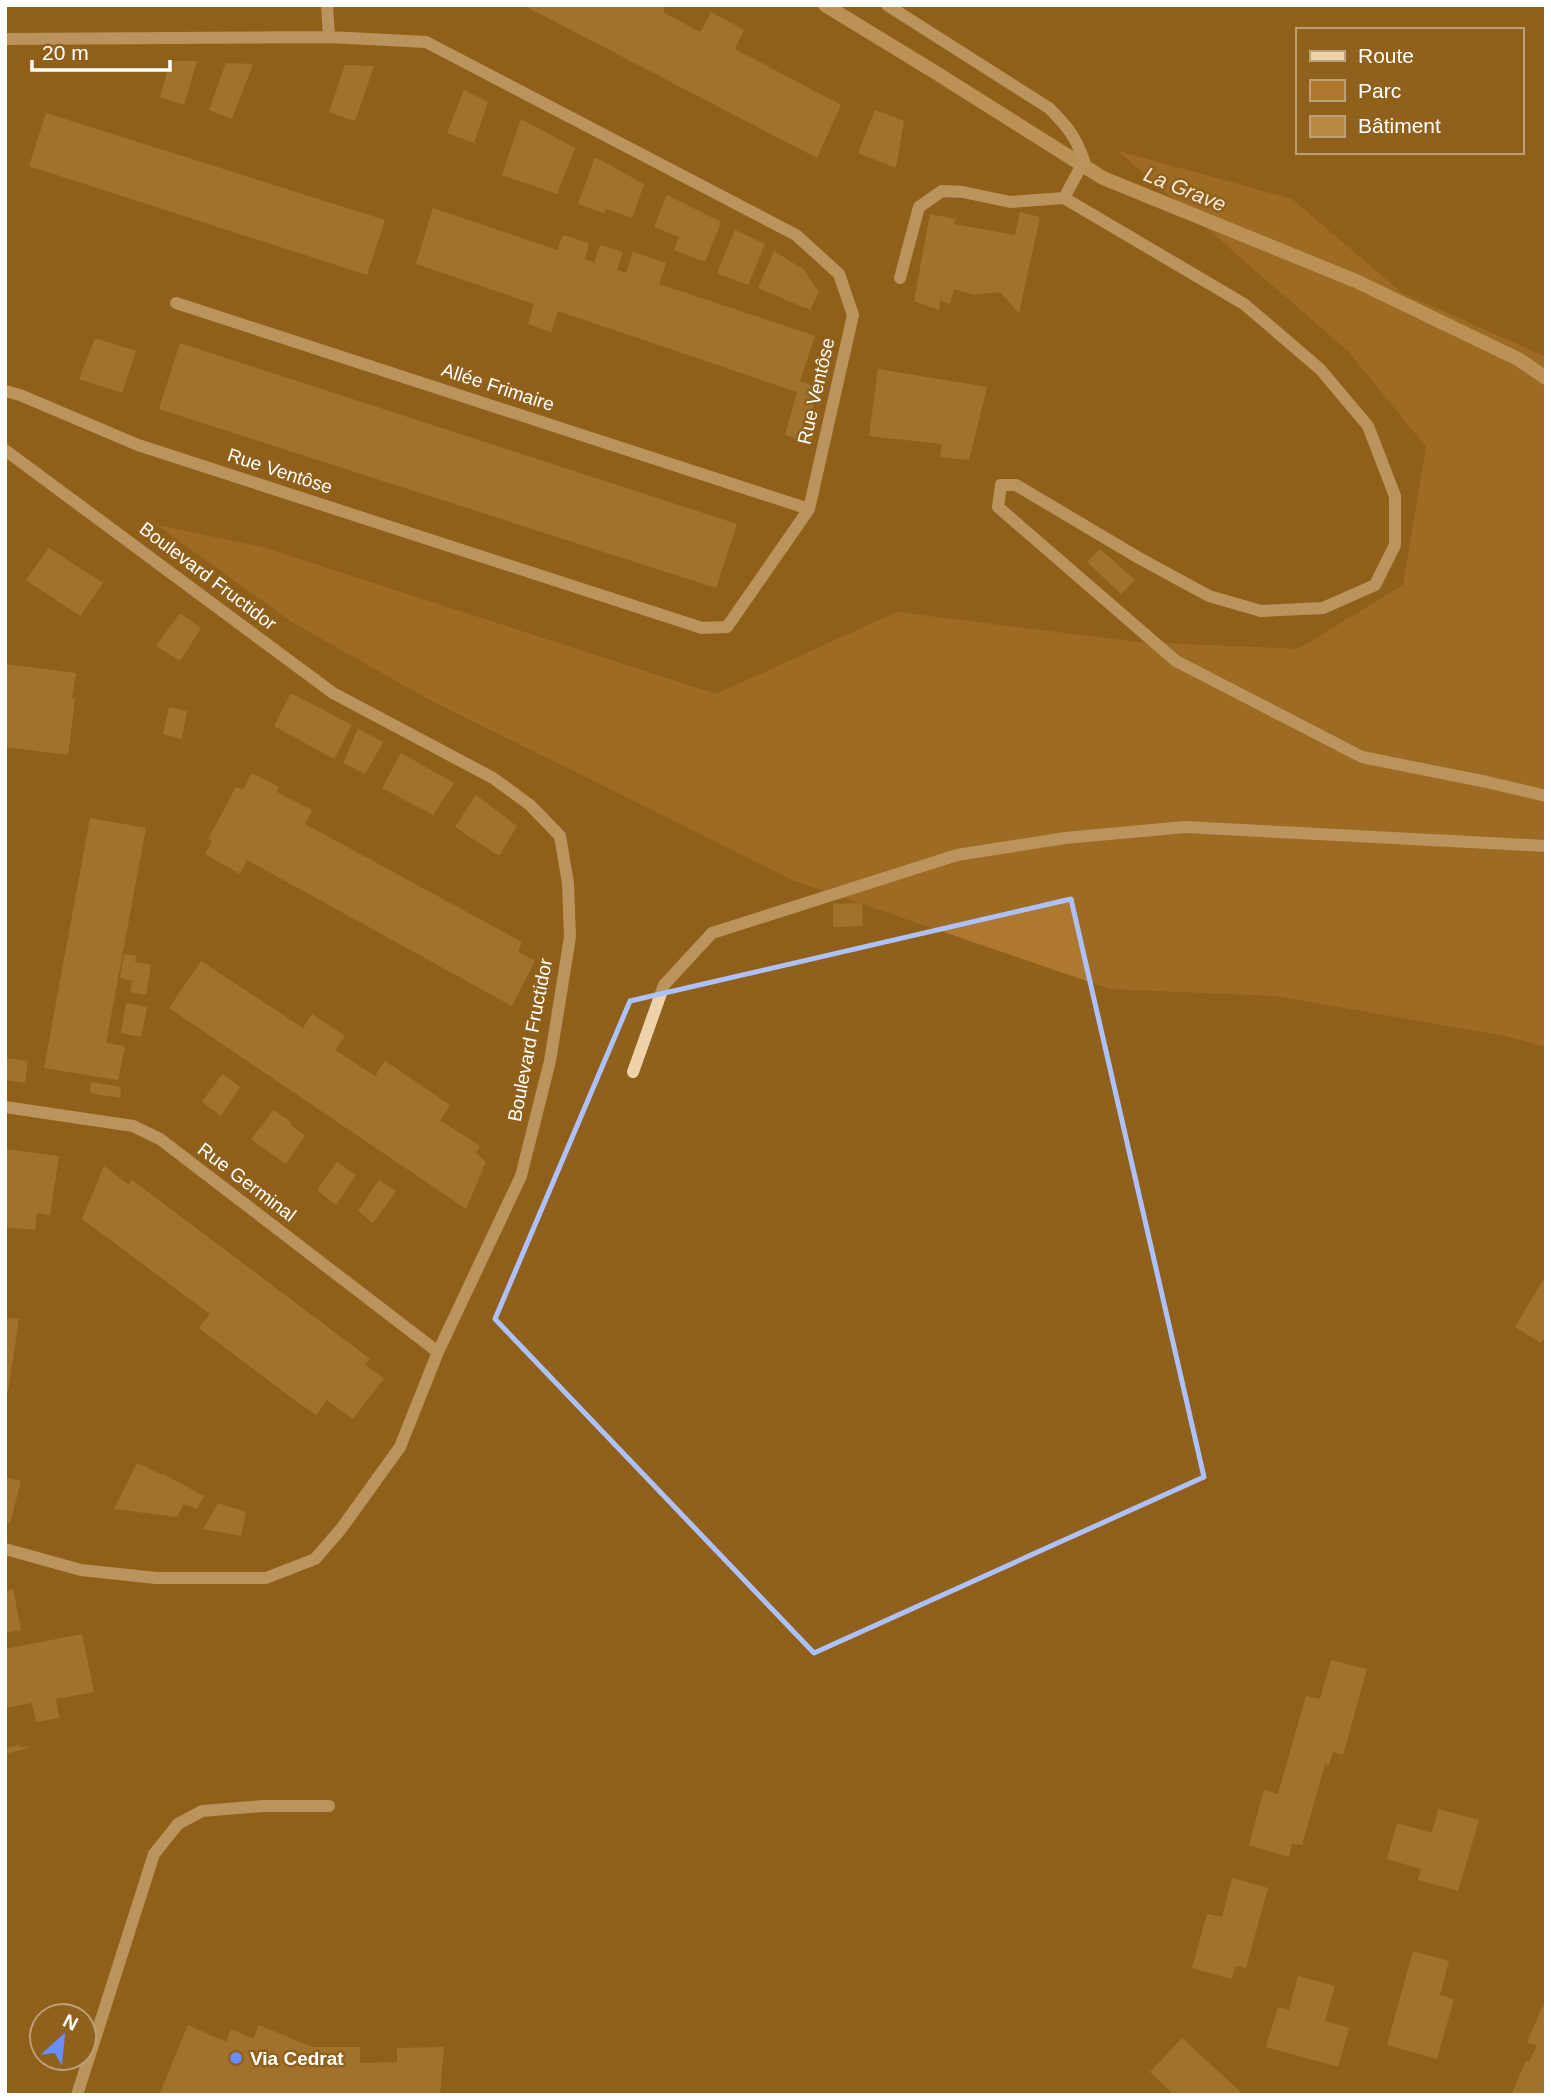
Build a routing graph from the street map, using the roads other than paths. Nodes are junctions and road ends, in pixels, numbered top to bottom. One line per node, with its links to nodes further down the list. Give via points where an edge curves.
1 (327, 5): 3 (street)
2 (887, 5): 5 (street, via 1049,108 1066,124 1077,140 1082,167)
3 (329, 37): 4 (street, Rue Ventôse); 10 (street, Rue Ventôse, via 426,42 796,235 839,274 853,315)
4 (5, 39)
5 (1064, 198): 6 (street, via 1010,202 942,191 919,206); 11 (street, via 1244,304 1320,369 1368,426 1395,496 1395,545 1376,585 1323,608 1261,611 1209,596 1016,485 1000,485 998,507 1176,661 1362,757)
6 (900, 278)
7 (176, 303): 10 (street, Allée Frimaire)
8 (5, 391): 10 (street, Rue Ventôse, via 138,445 702,628 727,626)
9 (5, 450): 15 (street, Boulevard Fructidor, via 333,693 493,778 530,805 560,836 568,883 569,937 550,1061 521,1176)
10 (809, 509)
11 (1546, 796)
12 (1546, 846): 13 (street, via 1185,827 1065,838 957,855 712,933 664,985)
13 (633, 1072)
14 (5, 1107): 15 (street, Rue Germinal, via 133,1126 160,1139)
15 (438, 1352): 16 (street, Boulevard Fructidor, via 400,1447 315,1559 266,1578 156,1578 81,1570)
16 (5, 1549)
17 (329, 1806): 18 (street, via 202,1811 178,1824 154,1854)
18 (77, 2095)

